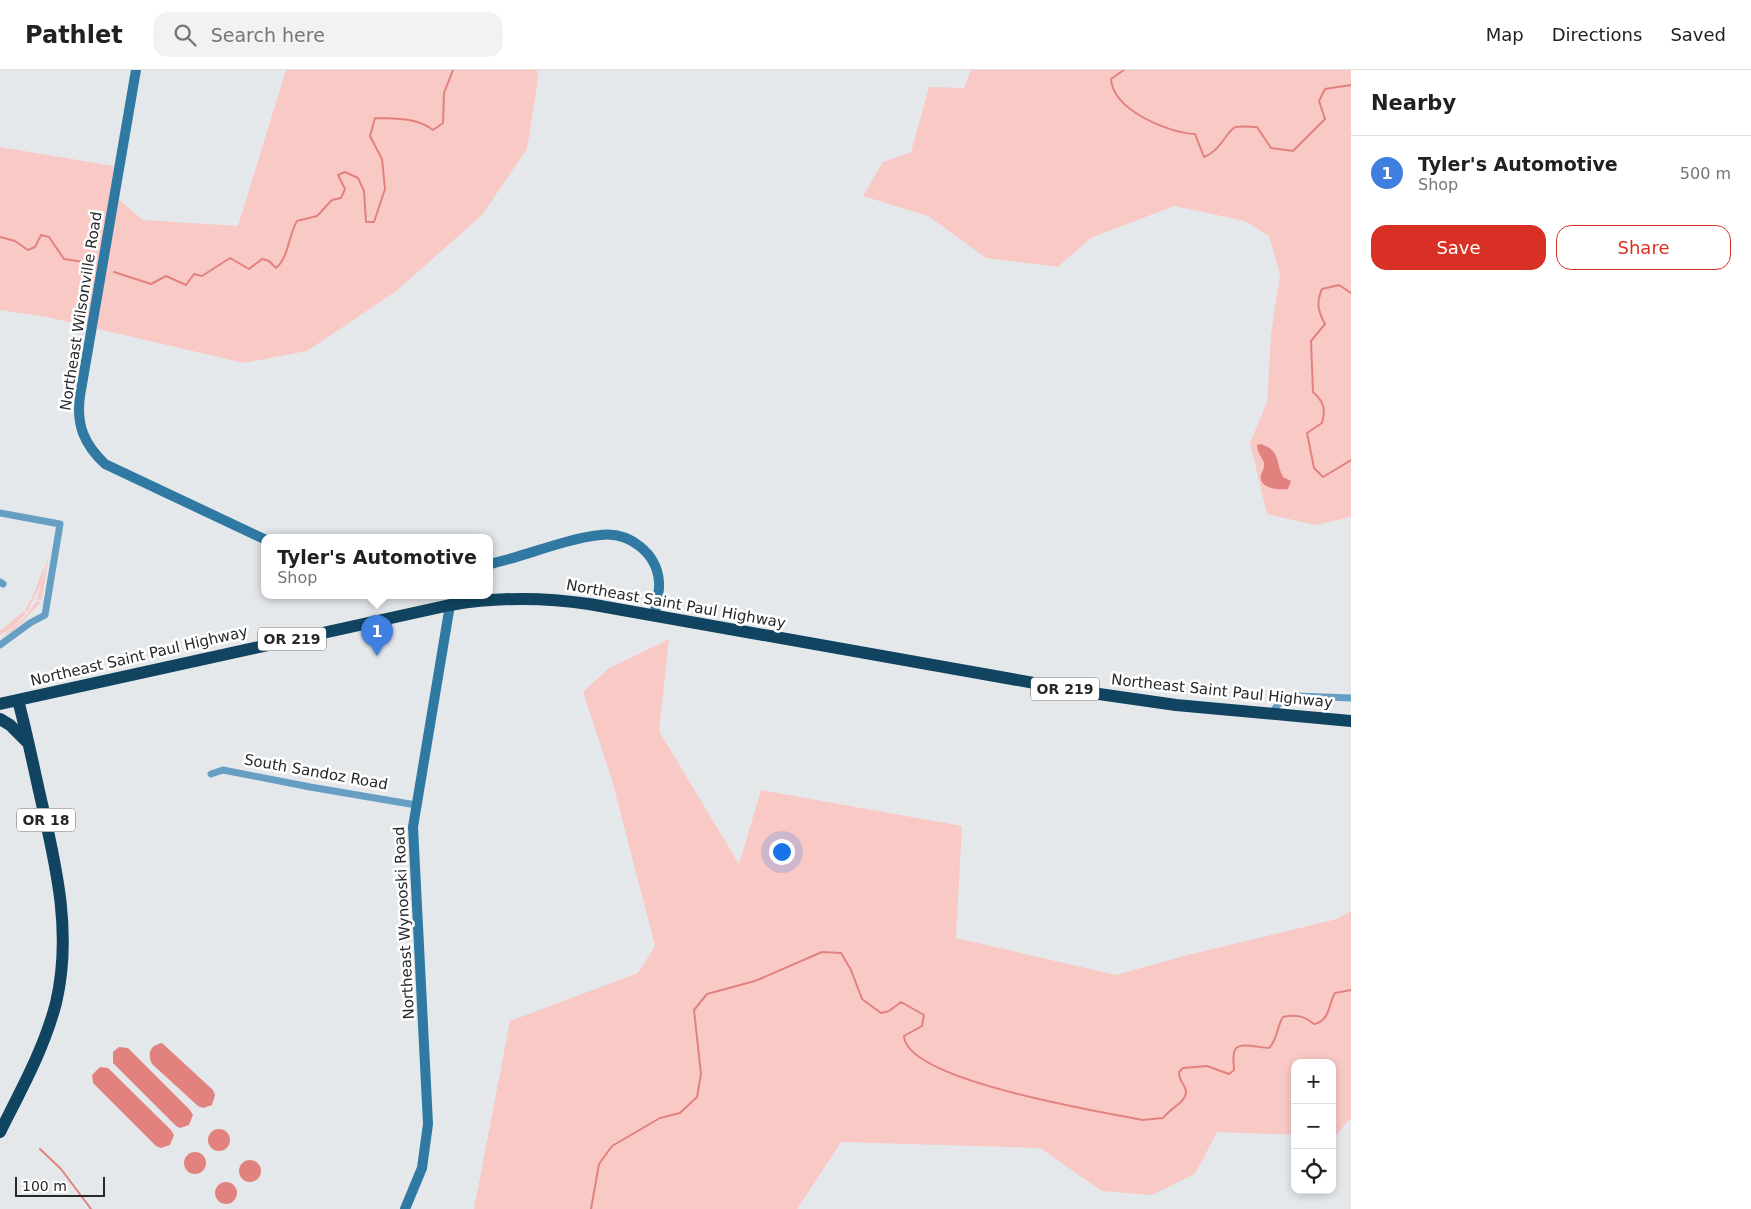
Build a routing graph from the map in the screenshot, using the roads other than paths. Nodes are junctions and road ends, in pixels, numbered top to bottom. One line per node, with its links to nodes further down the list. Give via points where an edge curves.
1 (136, 70): 3 (main road, Northeast Wilsonville Road, via 80,396 79,424 93,452 105,464)
2 (0, 513): 7 (street, via 60,524 45,615)
3 (261, 538)
4 (493, 563): 6 (main road, via 594,536 620,536 639,545 655,566 659,592)
5 (450, 605): 6 (highway, Northeast Saint Paul Highway / OR 219, via 540,598); 9 (highway, Northeast Saint Paul Highway / OR 219); 16 (main road, Northeast Wynooski Road)
6 (654, 616): 11 (highway, Northeast Saint Paul Highway / OR 219, via 1084,692)
7 (0, 645)
8 (1351, 698): 11 (street, via 1296,696 1280,702)
9 (18, 700): 10 (highway, Northeast Saint Paul Highway / OR 219); 14 (highway, OR 18)
10 (0, 704)
11 (1271, 714): 13 (highway, Northeast Saint Paul Highway / OR 219)
12 (0, 719): 14 (highway)
13 (1351, 721)
14 (28, 744): 17 (highway, OR 18, via 58,878 63,912 63,950 61,976 49,1026)
15 (211, 774): 16 (street, South Sandoz Road, via 223,770)
16 (416, 804): 18 (main road, Northeast Wynooski Road, via 413,860 428,1124 422,1168)
17 (0, 1132)
18 (405, 1209)

